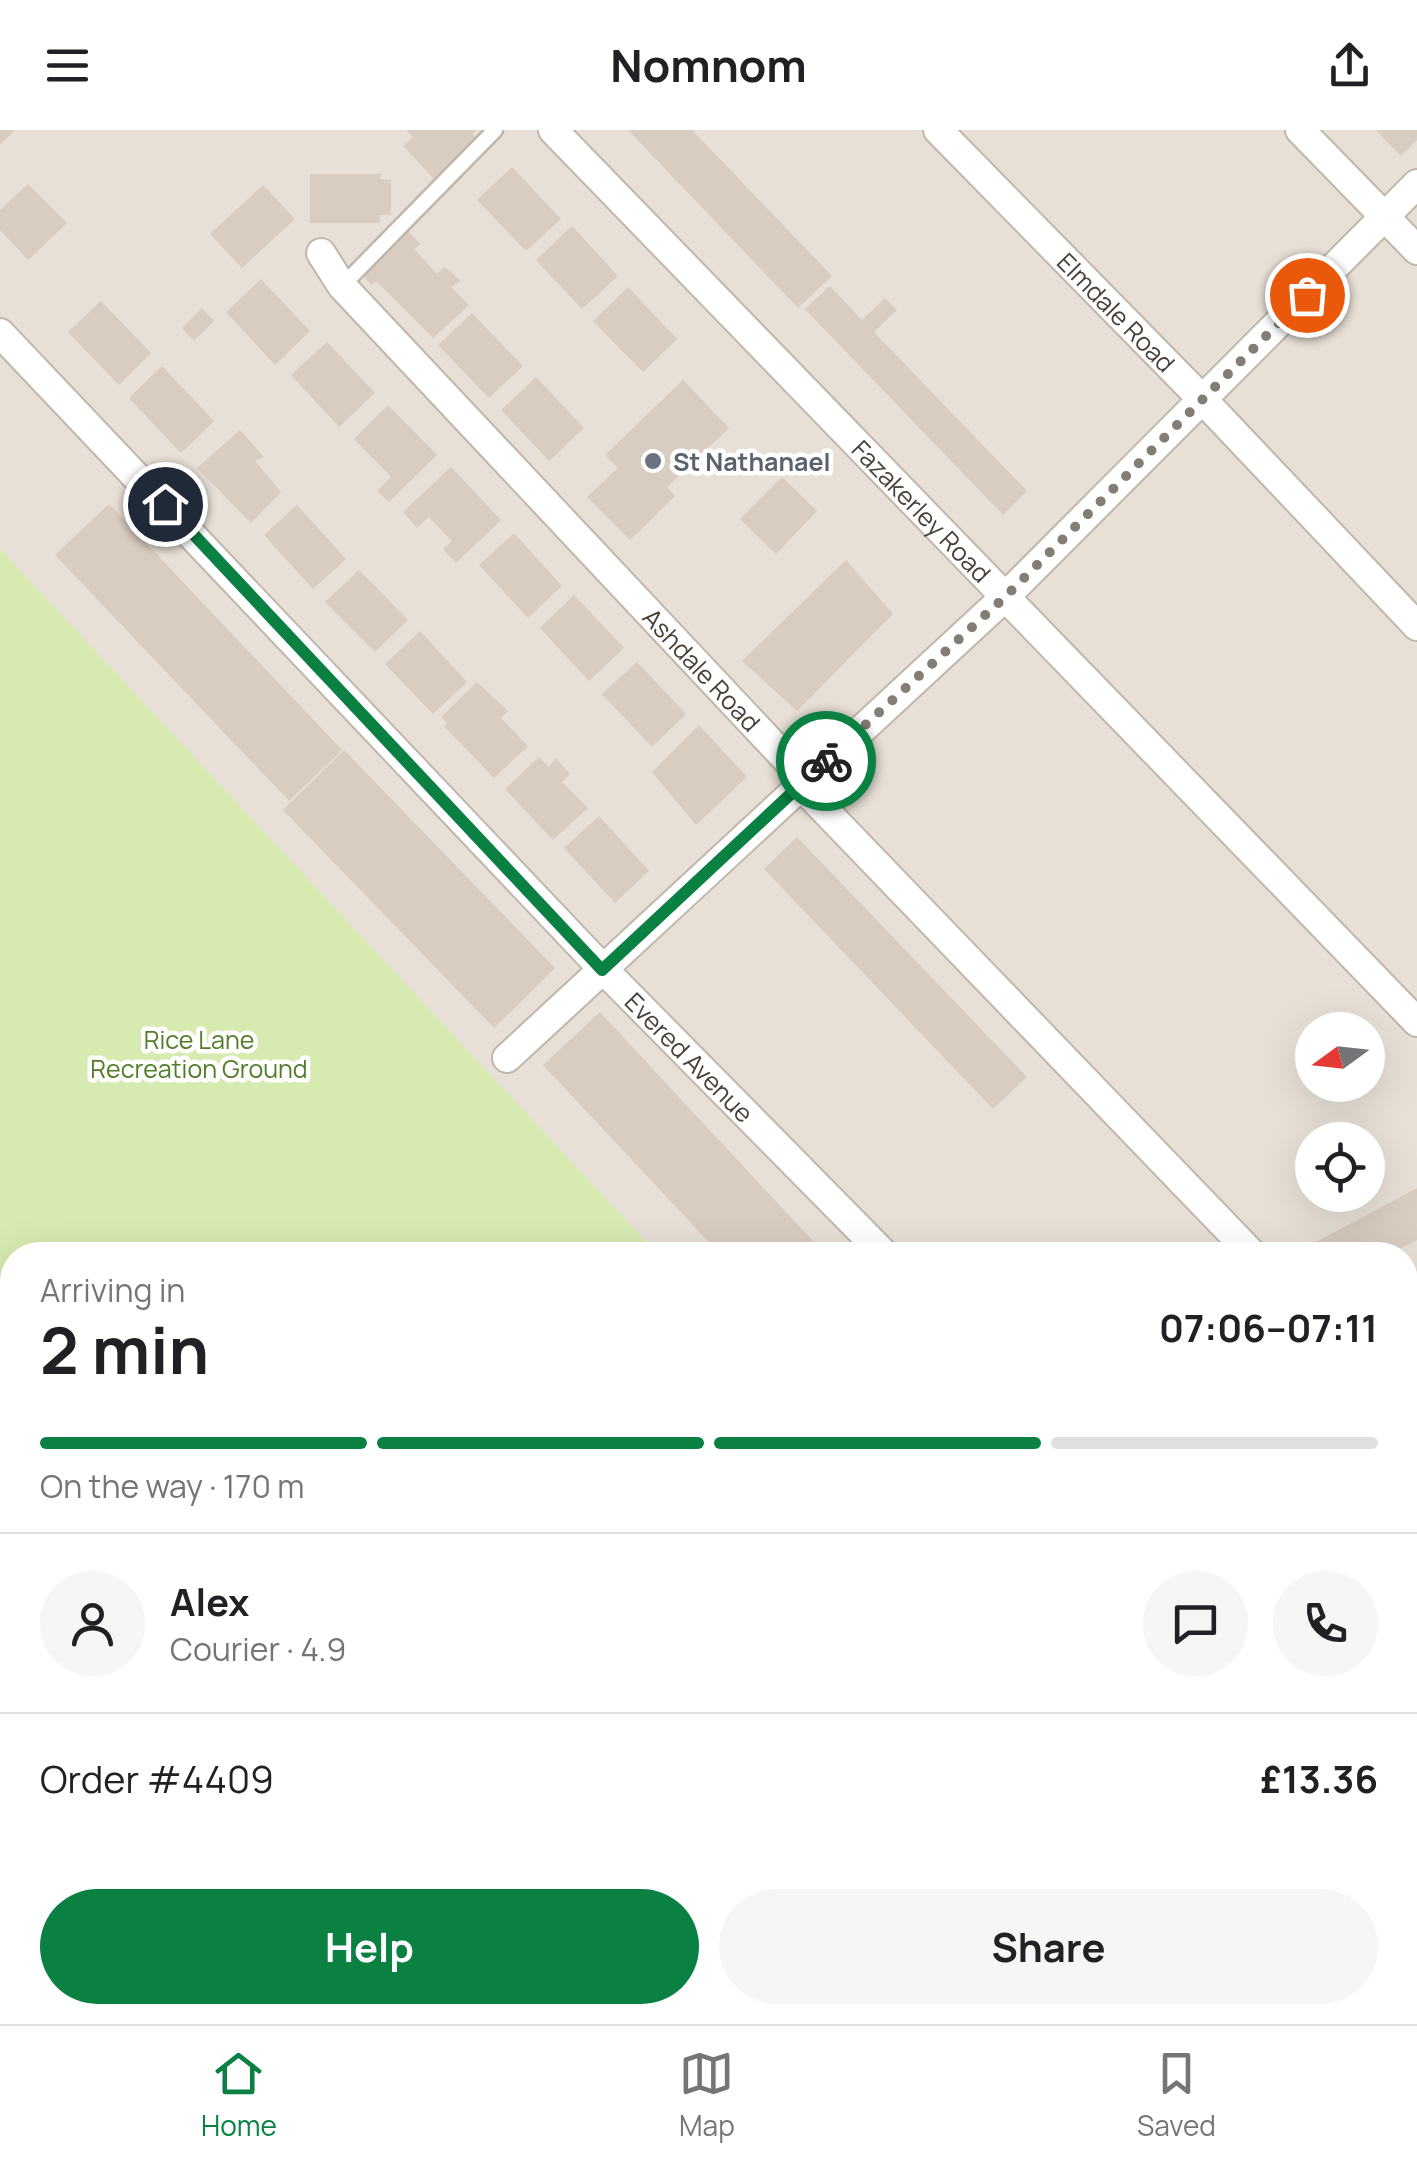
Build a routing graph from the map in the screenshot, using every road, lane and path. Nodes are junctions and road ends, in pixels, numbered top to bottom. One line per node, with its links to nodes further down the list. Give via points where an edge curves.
1 (495, 130): 9 (lane)
2 (553, 130): 12 (street, Fazakerley Road)
3 (938, 130): 11 (street, Elmdale Road)
4 (1300, 130): 6 (street)
5 (1417, 184): 6 (street)
6 (1384, 216): 7 (street); 11 (street)
7 (1417, 250)
8 (322, 254): 9 (street, Ashdale Road)
9 (342, 286): 14 (street, Ashdale Road)
10 (0, 333): 15 (street, Evered Avenue)
11 (1204, 400): 12 (street); 13 (street, Elmdale Road)
12 (1006, 596): 14 (street); 16 (street, Fazakerley Road)
13 (1417, 626)
14 (806, 780): 15 (street); 19 (street, Ashdale Road, via 811,796)
15 (602, 970): 17 (street); 18 (street, Evered Avenue)
16 (1417, 1022)
17 (507, 1058)
18 (872, 1242)
19 (1240, 1242)

